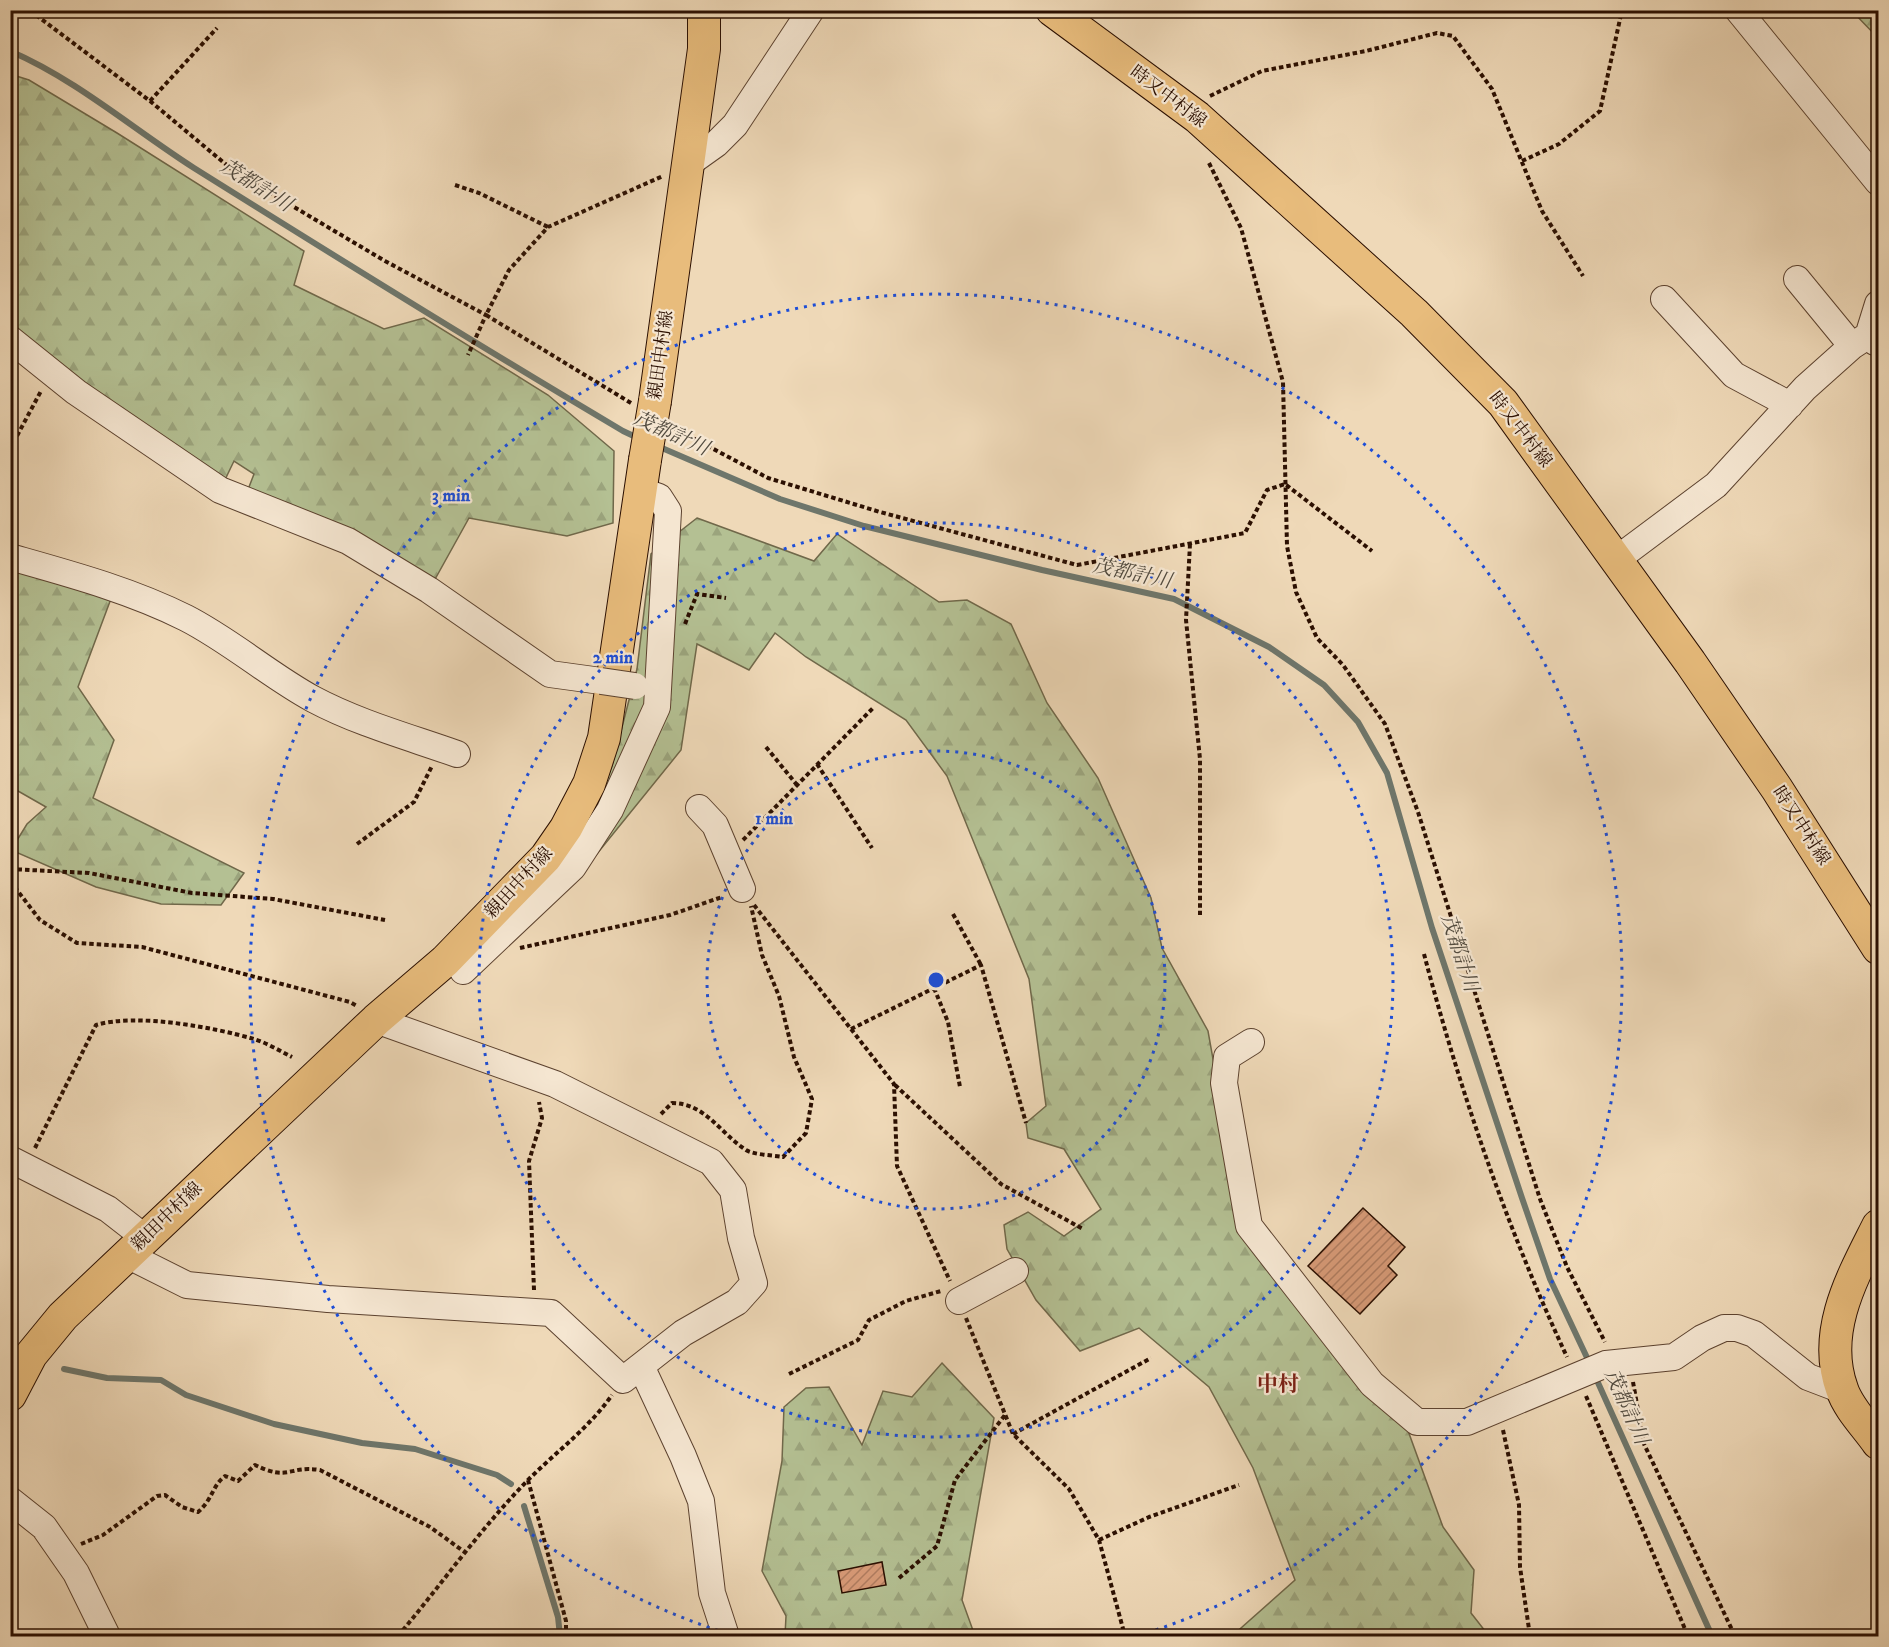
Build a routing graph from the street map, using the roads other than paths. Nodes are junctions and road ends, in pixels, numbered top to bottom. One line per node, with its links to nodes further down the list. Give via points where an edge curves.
1 (704, 10): 5 (main road, 親田中村線, via 704,49)
2 (811, 10): 5 (street, via 735,125)
3 (1052, 10): 15 (main road, 時又中村線, via 1191,112 1414,313 1503,403)
4 (1738, 10): 6 (street)
5 (688, 164): 13 (main road, 親田中村線, bridge)
6 (1878, 182)
7 (1797, 279): 11 (street)
8 (1664, 299): 12 (street, via 1734,375)
9 (1878, 304): 11 (street)
10 (10, 339): 16 (street, bridge, via 82,396 220,490 348,541 429,590 550,674)
11 (1870, 339): 12 (street)
12 (1790, 405): 15 (street, via 1716,485)
13 (644, 475): 16 (street, via 668,511); 22 (main road, 親田中村線, via 604,738 590,784 546,858 445,961)
14 (10, 557): 17 (street, via 115,588 186,619 313,699 375,726)
15 (1617, 559): 20 (main road, 時又中村線, via 1777,789)
16 (647, 688): 21 (street, via 657,707 610,810 573,867)
17 (457, 754)
18 (699, 808): 19 (street, via 715,825)
19 (742, 890)
20 (1878, 948)
21 (463, 971)
22 (376, 1020): 26 (main road, 親田中村線); 29 (street, via 555,1084 711,1162 733,1190 754,1283 737,1302 683,1333)
23 (1251, 1042): 30 (street, via 1227,1058 1224,1083 1249,1226 1372,1384 1417,1422 1467,1422 1617,1362 1674,1357 1724,1328 1737,1328 1766,1342 1808,1377)
24 (18, 1163): 26 (street, via 108,1209)
25 (1878, 1226): 30 (main road, via 1845,1292 1837,1320 1836,1357)
26 (135, 1246): 29 (street, via 187,1285 328,1299 551,1313); 31 (main road, 親田中村線, via 63,1316 31,1355)
27 (1015, 1271): 28 (street)
28 (956, 1295)
29 (632, 1373): 35 (street, via 683,1456 701,1502 712,1593)
30 (1842, 1390): 32 (main road)
31 (10, 1395)
32 (1878, 1443)
33 (10, 1500): 34 (street, via 44,1527 76,1573)
34 (107, 1636)
35 (726, 1636)

